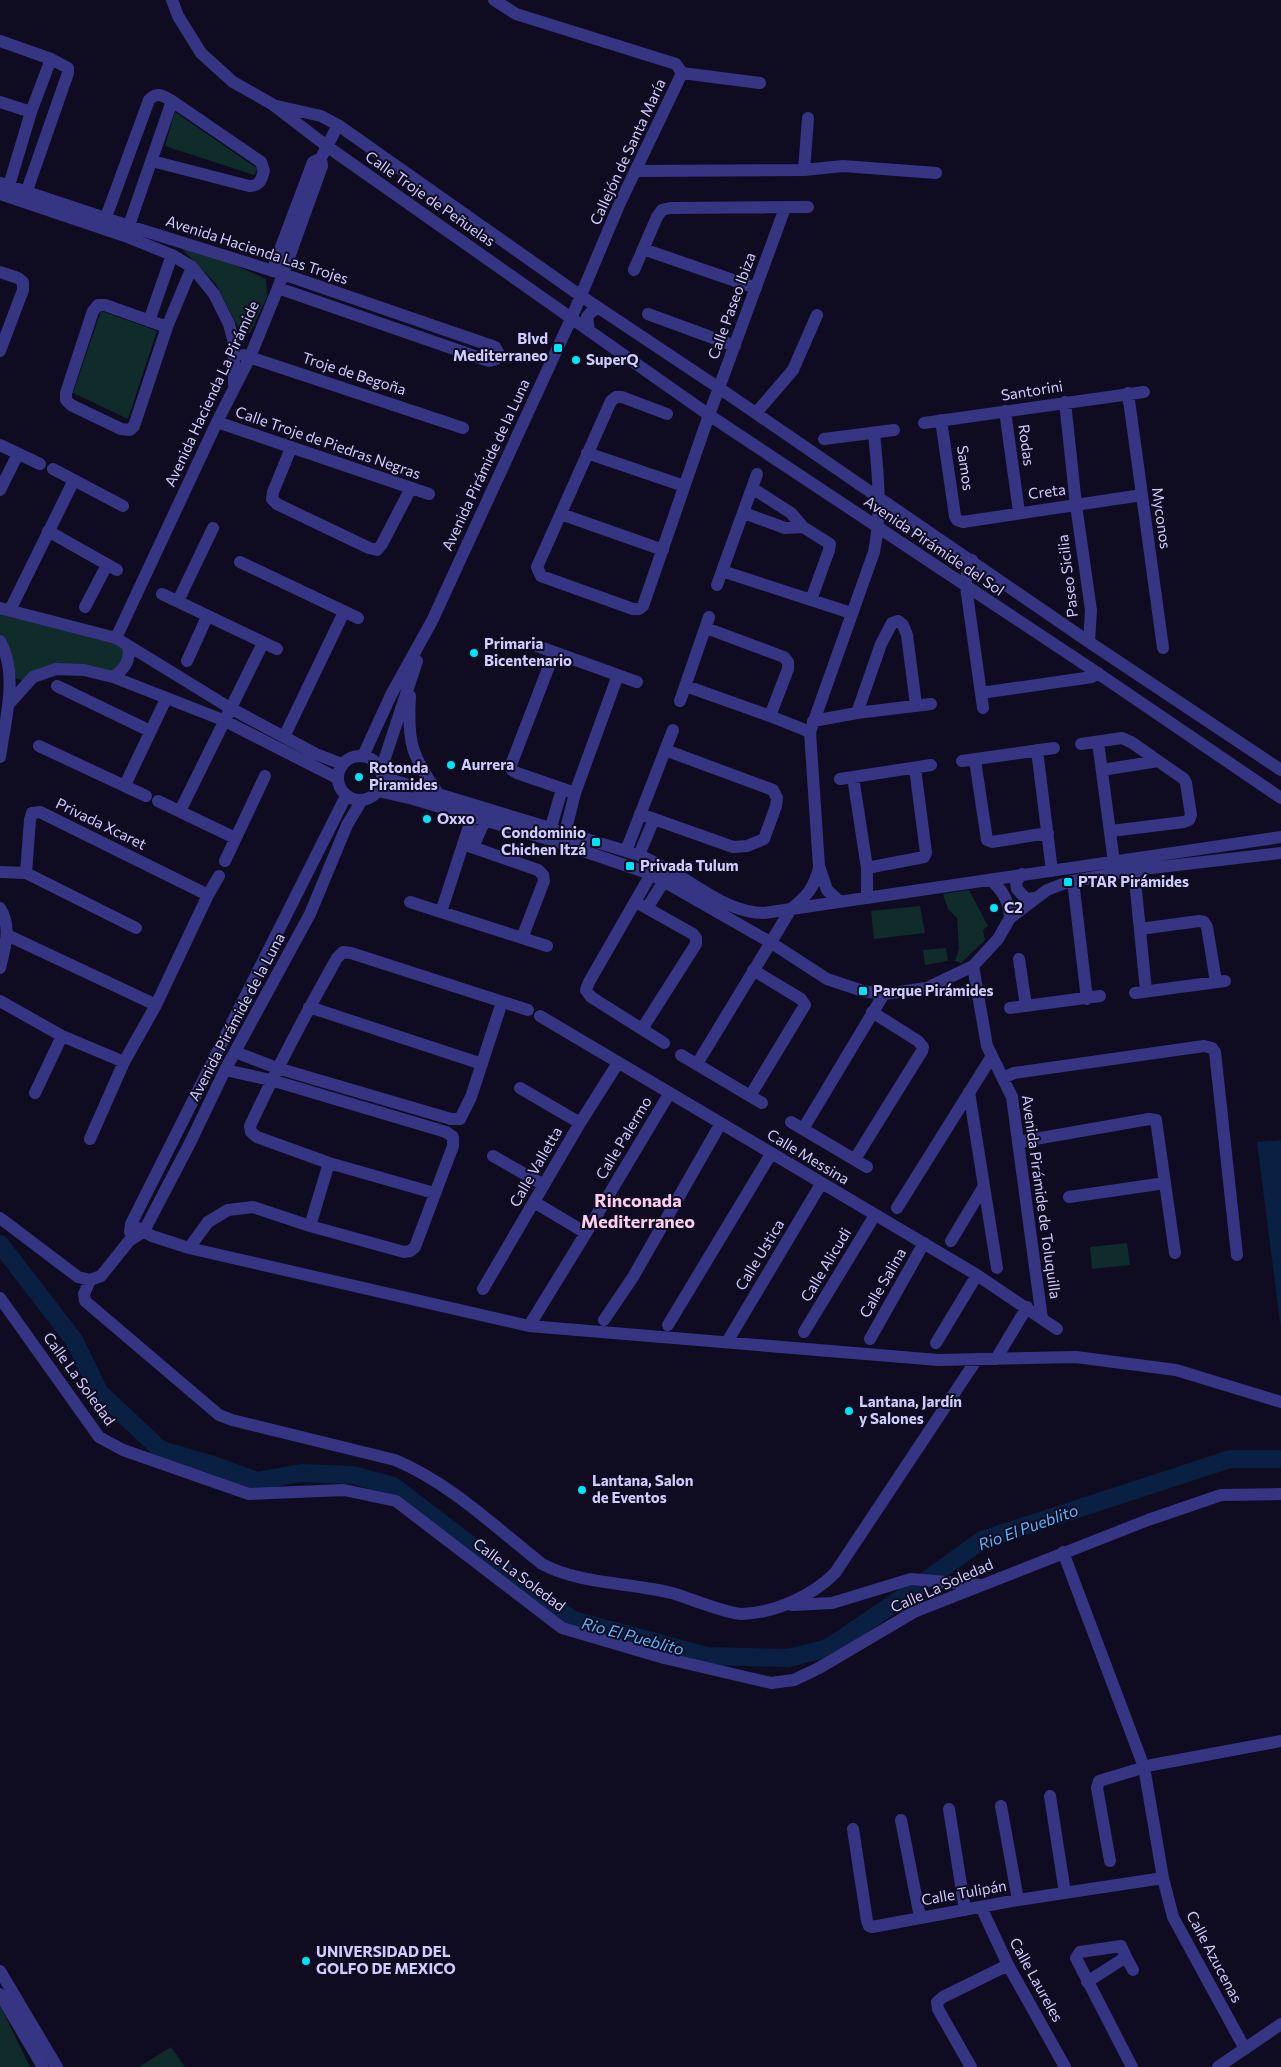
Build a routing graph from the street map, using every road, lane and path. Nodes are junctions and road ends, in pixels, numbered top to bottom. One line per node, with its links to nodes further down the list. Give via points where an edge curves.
1 (172, 0): 9 (street, Calle Troje de Peñuelas, via 201,53 233,82)
2 (494, 0): 5 (street, Callejón de Santa María, via 516,14 676,64)
3 (0, 42): 4 (street)
4 (51, 59): 10 (street); 19 (street, via 65,65 68,73)
5 (682, 73): 6 (street); 16 (street, Callejón de Santa María)
6 (760, 83)
7 (172, 101): 14 (street); 14 (street, via 261,162 264,171 260,183 249,186); 22 (street, via 160,94 149,100)
8 (0, 102): 10 (street)
9 (272, 104): 12 (street, Calle Troje de Peñuelas, via 321,116); 13 (street, Calle Troje de Peñuelas)
10 (31, 112): 18 (street)
11 (808, 118): 15 (street)
12 (338, 126): 13 (street, Avenida Hacienda La Pirámide); 32 (street, Calle Troje de Peñuelas)
13 (328, 147): 29 (street, Avenida Hacienda La Pirámide); 36 (street, Calle Troje de Peñuelas)
14 (152, 161): 23 (street)
15 (804, 170): 16 (street); 17 (street, via 843,166)
16 (635, 171): 32 (street, Callejón de Santa María)
17 (936, 173)
18 (4, 190): 19 (street, Avenida Hacienda Las Trojes)
19 (24, 196): 22 (street, Avenida Hacienda Las Trojes)
20 (808, 207): 21 (street)
21 (785, 208): 24 (street, via 662,210); 31 (street, Calle Paseo Ibiza)
22 (104, 223): 23 (street, Avenida Hacienda Las Trojes)
23 (127, 231): 25 (street, Avenida Hacienda Las Trojes); 29 (street, Avenida Hacienda Las Trojes)
24 (643, 249): 27 (street); 31 (street)
25 (172, 255): 26 (street, Avenida Hacienda Las Trojes); 37 (street)
26 (192, 267): 38 (street); 42 (street, Avenida Hacienda Las Trojes, via 214,294 229,324)
27 (634, 270)
28 (0, 272): 41 (street, via 18,278 23,282 23,290)
29 (278, 272): 30 (street, Avenida Hacienda La Pirámide); 30 (street, Avenida Hacienda Las Trojes, via 495,347 499,354 489,361)
30 (278, 288): 43 (street, Avenida Hacienda La Pirámide)
31 (756, 288): 40 (street, Calle Paseo Ibiza)
32 (581, 296): 33 (street, Avenida Pirámide del Sol); 36 (street, Avenida Pirámide de la Luna)
33 (599, 308): 39 (street, via 587,317); 44 (street, Avenida Pirámide del Sol)
34 (648, 314): 40 (street)
35 (817, 315): 51 (street, via 793,370)
36 (571, 319): 39 (street, Avenida Pirámide del Sol); 100 (street, Avenida Pirámide de la Luna)
37 (148, 322): 38 (street); 38 (street, via 98,305 93,311 66,400 121,429 130,430)
38 (167, 327)
39 (589, 331): 52 (street, Avenida Pirámide del Sol)
40 (735, 346): 44 (street, Calle Paseo Ibiza)
41 (0, 351)
42 (234, 352): 43 (street, Troje de Begoña); 45 (street, Avenida Hacienda Las Trojes)
43 (250, 357): 45 (street, Avenida Hacienda La Pirámide); 56 (street, Troje de Begoña)
44 (719, 388): 51 (street, Avenida Pirámide del Sol); 52 (street, Calle Paseo Ibiza)
45 (234, 390): 54 (street, Avenida Hacienda La Pirámide)
46 (1144, 392): 47 (street, Santorini)
47 (1128, 393): 48 (street, Santorini); 73 (street, Myconos)
48 (1066, 402): 49 (street, Santorini); 75 (street, Paseo Sicilia)
49 (1005, 411): 53 (street, Santorini); 77 (street, Rodas)
50 (667, 414): 62 (street, via 616,397 611,401)
51 (756, 414): 74 (street, Avenida Pirámide del Sol)
52 (709, 415): 68 (street, Calle Paseo Ibiza); 83 (street, Avenida Pirámide del Sol)
53 (941, 420): 55 (street, Santorini); 80 (street, Samos)
54 (217, 422): 61 (street, Calle Troje de Piedras Negras); 101 (street, Avenida Hacienda La Pirámide)
55 (924, 423)
56 (463, 428)
57 (894, 430): 58 (street)
58 (874, 433): 59 (street); 74 (street)
59 (824, 438)
60 (0, 445): 63 (street)
61 (291, 448): 69 (street, Calle Troje de Piedras Negras); 69 (street, via 272,499 369,548 377,550 382,544)
62 (587, 453): 68 (street); 79 (street)
63 (18, 454): 64 (street); 71 (street)
64 (40, 464)
65 (53, 468): 67 (street)
66 (757, 474): 70 (street)
67 (74, 480): 76 (street); 84 (street)
68 (684, 486): 85 (street, Calle Paseo Ibiza)
69 (411, 488): 72 (street, Calle Troje de Piedras Negras)
70 (752, 488): 78 (street); 81 (street, via 790,512)
71 (0, 490)
72 (428, 494)
73 (1142, 495): 75 (street, Creta); 107 (street, Myconos)
74 (879, 498): 83 (street); 86 (street, Avenida Pirámide del Sol)
75 (1076, 505): 77 (street, Creta); 103 (street, Paseo Sicilia, via 1091,610)
76 (122, 506)
77 (1019, 512): 80 (street, Creta, via 963,522)
78 (744, 513): 81 (street, via 785,528); 88 (street)
79 (561, 514): 85 (street); 85 (street, Calle Paseo Ibiza, via 537,567 541,576 632,609 639,610 643,606)
80 (958, 520)
81 (803, 527): 92 (street, via 830,544)
82 (213, 528): 93 (street)
83 (878, 529): 90 (street, Avenida Pirámide del Sol); 97 (street, via 874,552)
84 (48, 531): 94 (street, via 112,568); 95 (street)
85 (663, 550)
86 (972, 560): 90 (street); 103 (street, Avenida Pirámide del Sol)
87 (240, 562): 96 (street)
88 (722, 571): 89 (street); 92 (street)
89 (717, 586)
90 (966, 587): 112 (street, Avenida Pirámide del Sol); 121 (street)
91 (162, 594): 93 (street)
92 (811, 600): 97 (street)
93 (178, 601): 98 (street)
94 (85, 607)
95 (5, 609): 101 (street)
96 (344, 612): 99 (street); 136 (street)
97 (852, 613): 133 (street)
98 (207, 617): 104 (street); 110 (street)
99 (358, 618)
100 (432, 620): 115 (street, Avenida Pirámide de la Luna); 143 (street, Avenida Pirámide de la Luna, via 391,695)
101 (116, 638): 105 (street)
102 (0, 641): 111 (street)
103 (1089, 642): 116 (street, Avenida Pirámide del Sol)
104 (263, 643): 108 (street); 128 (street)
105 (128, 646): 114 (street, via 130,654 126,666); 128 (street)
106 (537, 646): 109 (street)
107 (1163, 648)
108 (277, 649)
109 (554, 653): 113 (street); 159 (street, via 511,765 517,773)
110 (187, 661)
111 (10, 672): 117 (street, via 15,678); 127 (street)
112 (1098, 674): 121 (street); 123 (street, Avenida Pirámide del Sol)
113 (618, 675): 118 (street); 161 (street)
114 (114, 677): 117 (street, via 84,670 56,669); 122 (street)
115 (411, 679): 153 (street, Avenida Pirámide de la Luna); 162 (street, via 410,743 416,760)
116 (1145, 680): 123 (street); 152 (street, Avenida Pirámide del Sol)
117 (27, 682): 127 (street)
118 (637, 682)
119 (57, 686): 135 (street)
120 (686, 686): 124 (street); 131 (street); 131 (street, via 708,622 784,657 788,662)
121 (981, 693): 129 (street)
122 (166, 699): 132 (street); 135 (street)
123 (1134, 699): 164 (street, Avenida Pirámide del Sol)
124 (680, 701)
125 (931, 704): 126 (street)
126 (916, 705): 130 (street); 130 (street, via 907,635 898,621 888,629)
127 (5, 708): 144 (street)
128 (230, 708): 132 (street); 136 (street)
129 (983, 708)
130 (857, 713): 133 (street)
131 (770, 716): 133 (street)
132 (223, 720): 156 (street); 166 (street)
133 (811, 727): 183 (street)
134 (673, 730): 141 (street)
135 (150, 731): 158 (street)
136 (284, 736): 148 (street)
137 (1098, 742): 138 (street); 147 (street, via 1122,738); 151 (street)
138 (1081, 744)
139 (39, 746): 158 (street)
140 (1054, 748): 142 (street)
141 (665, 750): 167 (street); 169 (street, via 773,790 776,806 764,839 747,846 733,847)
142 (1037, 750): 145 (street); 173 (street)
143 (363, 756): 148 (street, via 351,757); 153 (street, via 371,758)
144 (0, 757)
145 (975, 760): 146 (street); 173 (street, via 987,840 992,842)
146 (962, 761)
147 (1158, 761): 151 (street); 171 (street, via 1184,779 1189,820)
148 (342, 764): 156 (street)
149 (931, 765): 150 (street)
150 (915, 768): 155 (street); 184 (street, via 926,853 924,857)
151 (1102, 770): 171 (street)
152 (1281, 770)
153 (382, 774): 160 (street); 162 (street)
154 (265, 776): 175 (street)
155 (853, 777): 157 (street); 184 (street)
156 (337, 778): 163 (street)
157 (840, 779)
158 (125, 785): 166 (street)
159 (562, 789): 161 (street); 172 (street)
160 (378, 791): 165 (street); 168 (street)
161 (575, 793): 176 (street)
162 (439, 795): 172 (street)
163 (346, 796): 165 (street); 256 (street, Avenida Pirámide de la Luna)
164 (1281, 798)
165 (362, 800): 228 (street, Avenida Pirámide de la Luna, via 347,826 310,914)
166 (180, 811): 175 (street)
167 (640, 814): 169 (street); 178 (street)
168 (472, 816): 170 (street); 177 (street)
169 (654, 819): 179 (street)
170 (485, 820): 172 (street); 177 (street)
171 (1110, 831): 182 (street)
172 (550, 833): 176 (street)
173 (1048, 833): 186 (street)
174 (1281, 837): 182 (street)
175 (236, 838): 181 (street)
176 (564, 838): 178 (street); 189 (street)
177 (469, 843): 203 (street); 208 (street, via 538,870 543,876 544,881)
178 (628, 845): 179 (street)
179 (641, 850): 202 (street, via 737,909 764,913)
180 (1281, 854): 185 (street)
181 (225, 860)
182 (1114, 862): 185 (street); 186 (street); 194 (street)
183 (819, 866): 198 (street, via 827,890); 202 (street, via 815,884)
184 (867, 868): 196 (street)
185 (1134, 870): 206 (street)
186 (1052, 871): 190 (street)
187 (0, 872): 188 (street)
188 (26, 873): 195 (street, Privada Xcaret, via 30,820 32,813 40,812); 205 (street)
189 (651, 874): 193 (street); 200 (street)
190 (1022, 874): 192 (street); 197 (street, via 1016,882 1016,889 1026,899)
191 (219, 876): 195 (street)
192 (991, 880): 196 (street); 204 (street, via 1006,899)
193 (664, 881): 200 (street); 209 (street)
194 (1073, 881): 197 (street); 217 (street)
195 (208, 895): 220 (street)
196 (867, 898): 198 (street)
197 (1035, 898): 204 (street)
198 (839, 901): 202 (street)
199 (410, 902): 203 (street)
200 (642, 903): 225 (street, via 693,934 696,944); 225 (street, via 586,990 590,997)
201 (0, 908): 207 (street, via 5,916)
202 (791, 909): 209 (street)
203 (441, 912): 208 (street)
204 (1010, 918): 213 (street, via 998,939)
205 (136, 928)
206 (1140, 929): 206 (street, via 1141,992 1221,982 1204,922)
207 (7, 934): 214 (street); 220 (street)
208 (522, 938): 210 (street)
209 (770, 942): 212 (street); 215 (street, via 826,979)
210 (547, 946)
211 (1019, 959): 221 (street)
212 (755, 966): 234 (street); 243 (street, via 806,1005)
213 (973, 966): 215 (street, via 927,988); 230 (street, Avenida Pirámide de Toluquilla, via 987,1046)
214 (0, 968)
215 (884, 994): 224 (street)
216 (1100, 996): 217 (street)
217 (1087, 999): 221 (street)
218 (0, 1001): 226 (street)
219 (502, 1002): 222 (street, Calle Messina, via 342,952); 232 (street, Calle Messina, via 534,1013); 233 (street)
220 (156, 1005): 231 (street)
221 (1026, 1006): 223 (street)
222 (309, 1007): 233 (street); 235 (street)
223 (1010, 1008)
224 (873, 1010): 248 (street); 253 (street, via 923,1047)
225 (642, 1029): 227 (street)
226 (62, 1036): 231 (street); 241 (street)
227 (664, 1043)
228 (235, 1052): 235 (street); 236 (street, Avenida Pirámide de la Luna)
229 (681, 1055): 234 (street)
230 (992, 1056): 237 (street, Avenida Pirámide de Toluquilla); 240 (street)
231 (124, 1062): 249 (street)
232 (618, 1063): 242 (street, Calle Messina); 246 (street, Calle Valletta)
233 (482, 1064): 235 (street, via 465,1113 460,1118 451,1119)
234 (697, 1064): 243 (street)
235 (277, 1068): 238 (street)
236 (225, 1070): 238 (street); 257 (street, Avenida Pirámide de la Luna)
237 (1003, 1078): 250 (street, Avenida Pirámide de Toluquilla, via 1012,1097); 277 (street, via 1014,1073 1204,1046 1212,1048)
238 (271, 1080): 254 (street, via 250,1126 252,1132 264,1140); 262 (street, via 446,1132 453,1137 452,1146)
239 (520, 1088): 246 (street)
240 (969, 1092): 261 (street); 265 (street)
241 (35, 1093)
242 (669, 1094): 247 (street, Calle Messina); 271 (street, Calle Palermo)
243 (750, 1096): 244 (street)
244 (762, 1103)
245 (791, 1122): 248 (street)
246 (580, 1123): 260 (street, Calle Valletta)
247 (721, 1123): 251 (street, Calle Messina); 285 (street, via 633,1277)
248 (803, 1129): 253 (street)
249 (90, 1139)
250 (1018, 1142): 258 (street, via 1153,1119 1157,1123); 284 (street, Avenida Pirámide de Toluquilla)
251 (771, 1154): 259 (street, Calle Messina); 286 (street)
252 (493, 1156): 260 (street)
253 (855, 1159): 255 (street)
254 (329, 1163): 262 (street); 269 (street)
255 (867, 1167)
256 (158, 1172): 257 (street); 268 (street, Avenida Pirámide de la Luna)
257 (171, 1180): 270 (street, Avenida Pirámide de la Luna)
258 (1165, 1183): 263 (street); 276 (street)
259 (821, 1184): 266 (street, Calle Messina); 291 (street, Calle Ustica)
260 (544, 1185): 264 (street, Calle Valletta)
261 (984, 1186): 273 (street); 278 (street)
262 (434, 1193): 269 (street, via 415,1247 410,1251)
263 (1069, 1197)
264 (534, 1202): 271 (street); 281 (street, Calle Valletta)
265 (897, 1208)
266 (875, 1215): 274 (street, Calle Messina); 289 (street, Calle Alicudi)
267 (0, 1218): 280 (street, via 78,1277)
268 (131, 1224): 270 (street); 272 (street, Avenida Pirámide de la Luna)
269 (310, 1226): 275 (street, via 253,1207 228,1210 208,1222)
270 (144, 1231): 272 (street, Avenida Pirámide de la Luna); 275 (street)
271 (586, 1233): 287 (street, Calle Palermo)
272 (129, 1241): 280 (street, Avenida Pirámide de la Luna, via 101,1276)
273 (951, 1241)
274 (924, 1244): 279 (street, Calle Messina); 290 (street, Calle Salina)
275 (189, 1248): 287 (street)
276 (1174, 1252)
277 (1237, 1255)
278 (997, 1268)
279 (977, 1275): 283 (street, Calle Messina); 292 (street)
280 (90, 1280): 299 (street, via 84,1294 85,1301 219,1415 395,1460 416,1469 557,1572 670,1593 739,1614)
281 (484, 1289)
282 (0, 1298): 298 (street, Calle La Soledad, via 99,1437 123,1450 250,1494 344,1490 396,1501 562,1628 664,1658 771,1683 794,1680 914,1612)
283 (1027, 1307): 284 (street, Calle Messina); 294 (street)
284 (1042, 1318): 288 (street, Calle Messina)
285 (604, 1320)
286 (668, 1325)
287 (529, 1326): 291 (street)
288 (1058, 1329)
289 (804, 1332)
290 (870, 1339)
291 (727, 1342): 293 (street, via 938,1360)
292 (936, 1343)
293 (976, 1359): 294 (street); 299 (street, via 835,1573 824,1584)
294 (996, 1359): 295 (street, via 1076,1357 1176,1370)
295 (1281, 1402)
296 (1281, 1494): 297 (street, Calle La Soledad, via 1221,1495)
297 (1063, 1552): 298 (street, Calle La Soledad); 301 (street, Calle Azucenas)
298 (984, 1585): 299 (street, via 911,1579 832,1603)
299 (787, 1604)
300 (1281, 1741): 301 (street)
301 (1144, 1767): 307 (street, via 1097,1784); 308 (street, Calle Azucenas)
302 (1050, 1796): 309 (street)
303 (1001, 1806): 310 (street)
304 (949, 1809): 312 (street)
305 (901, 1820): 313 (street)
306 (853, 1829): 313 (street, Calle Tulipán, via 869,1926)
307 (1110, 1862)
308 (1163, 1878): 309 (street, Calle Tulipán); 321 (street, Calle Azucenas, via 1173,1917)
309 (1065, 1894): 310 (street, Calle Tulipán)
310 (1018, 1900): 311 (street, Calle Tulipán)
311 (981, 1908): 312 (street, Calle Tulipán); 315 (street, Calle Laureles)
312 (965, 1910): 313 (street, Calle Tulipán)
313 (920, 1917)
314 (1121, 1946): 316 (street); 318 (street); 318 (street, via 1078,1954 1076,1961)
315 (1008, 1965): 324 (street, via 942,1996 937,2002); 325 (street, Calle Laureles)
316 (1133, 1970)
317 (0, 1971): 323 (street)
318 (1088, 1982): 326 (street)
319 (0, 1994): 322 (street)
320 (1281, 2024): 321 (street)
321 (1245, 2049): 327 (street)
322 (43, 2067)
323 (57, 2067)
324 (971, 2067)
325 (1065, 2067)
326 (1132, 2067)
327 (1219, 2067)

